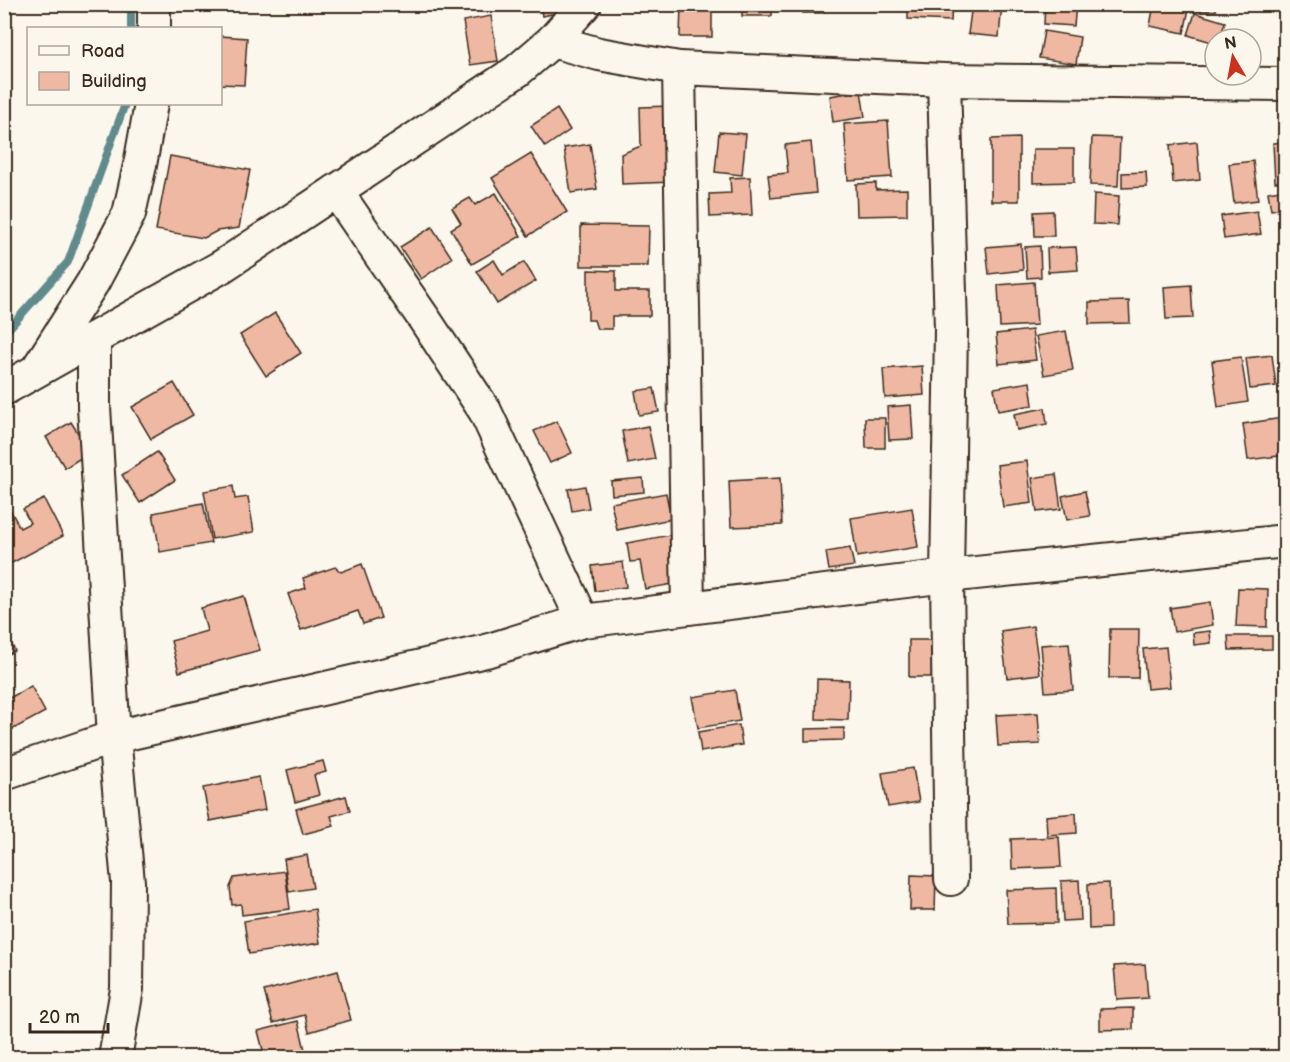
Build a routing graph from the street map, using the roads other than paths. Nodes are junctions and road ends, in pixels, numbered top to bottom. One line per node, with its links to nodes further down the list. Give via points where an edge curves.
1 (154, 4): 3 (street)
2 (585, 4): 4 (street)
3 (154, 27)
4 (552, 41): 5 (street, via 599,54); 9 (street, via 517,71)
5 (680, 68): 6 (street); 15 (street)
6 (944, 80): 7 (street); 14 (street, via 951,329)
7 (1286, 84)
8 (151, 105): 11 (street, via 129,214 93,282)
9 (336, 191): 10 (street, via 221,267); 16 (street, via 485,411)
10 (94, 339): 11 (street); 17 (street, via 94,407)
11 (36, 372): 12 (street)
12 (4, 389)
13 (1286, 541): 14 (street)
14 (947, 576): 15 (street); 19 (street)
15 (688, 608): 16 (street)
16 (583, 621): 17 (street, via 486,651)
17 (114, 737): 18 (street); 20 (street, via 128,882 127,989)
18 (4, 774)
19 (951, 879)
20 (114, 1058)

